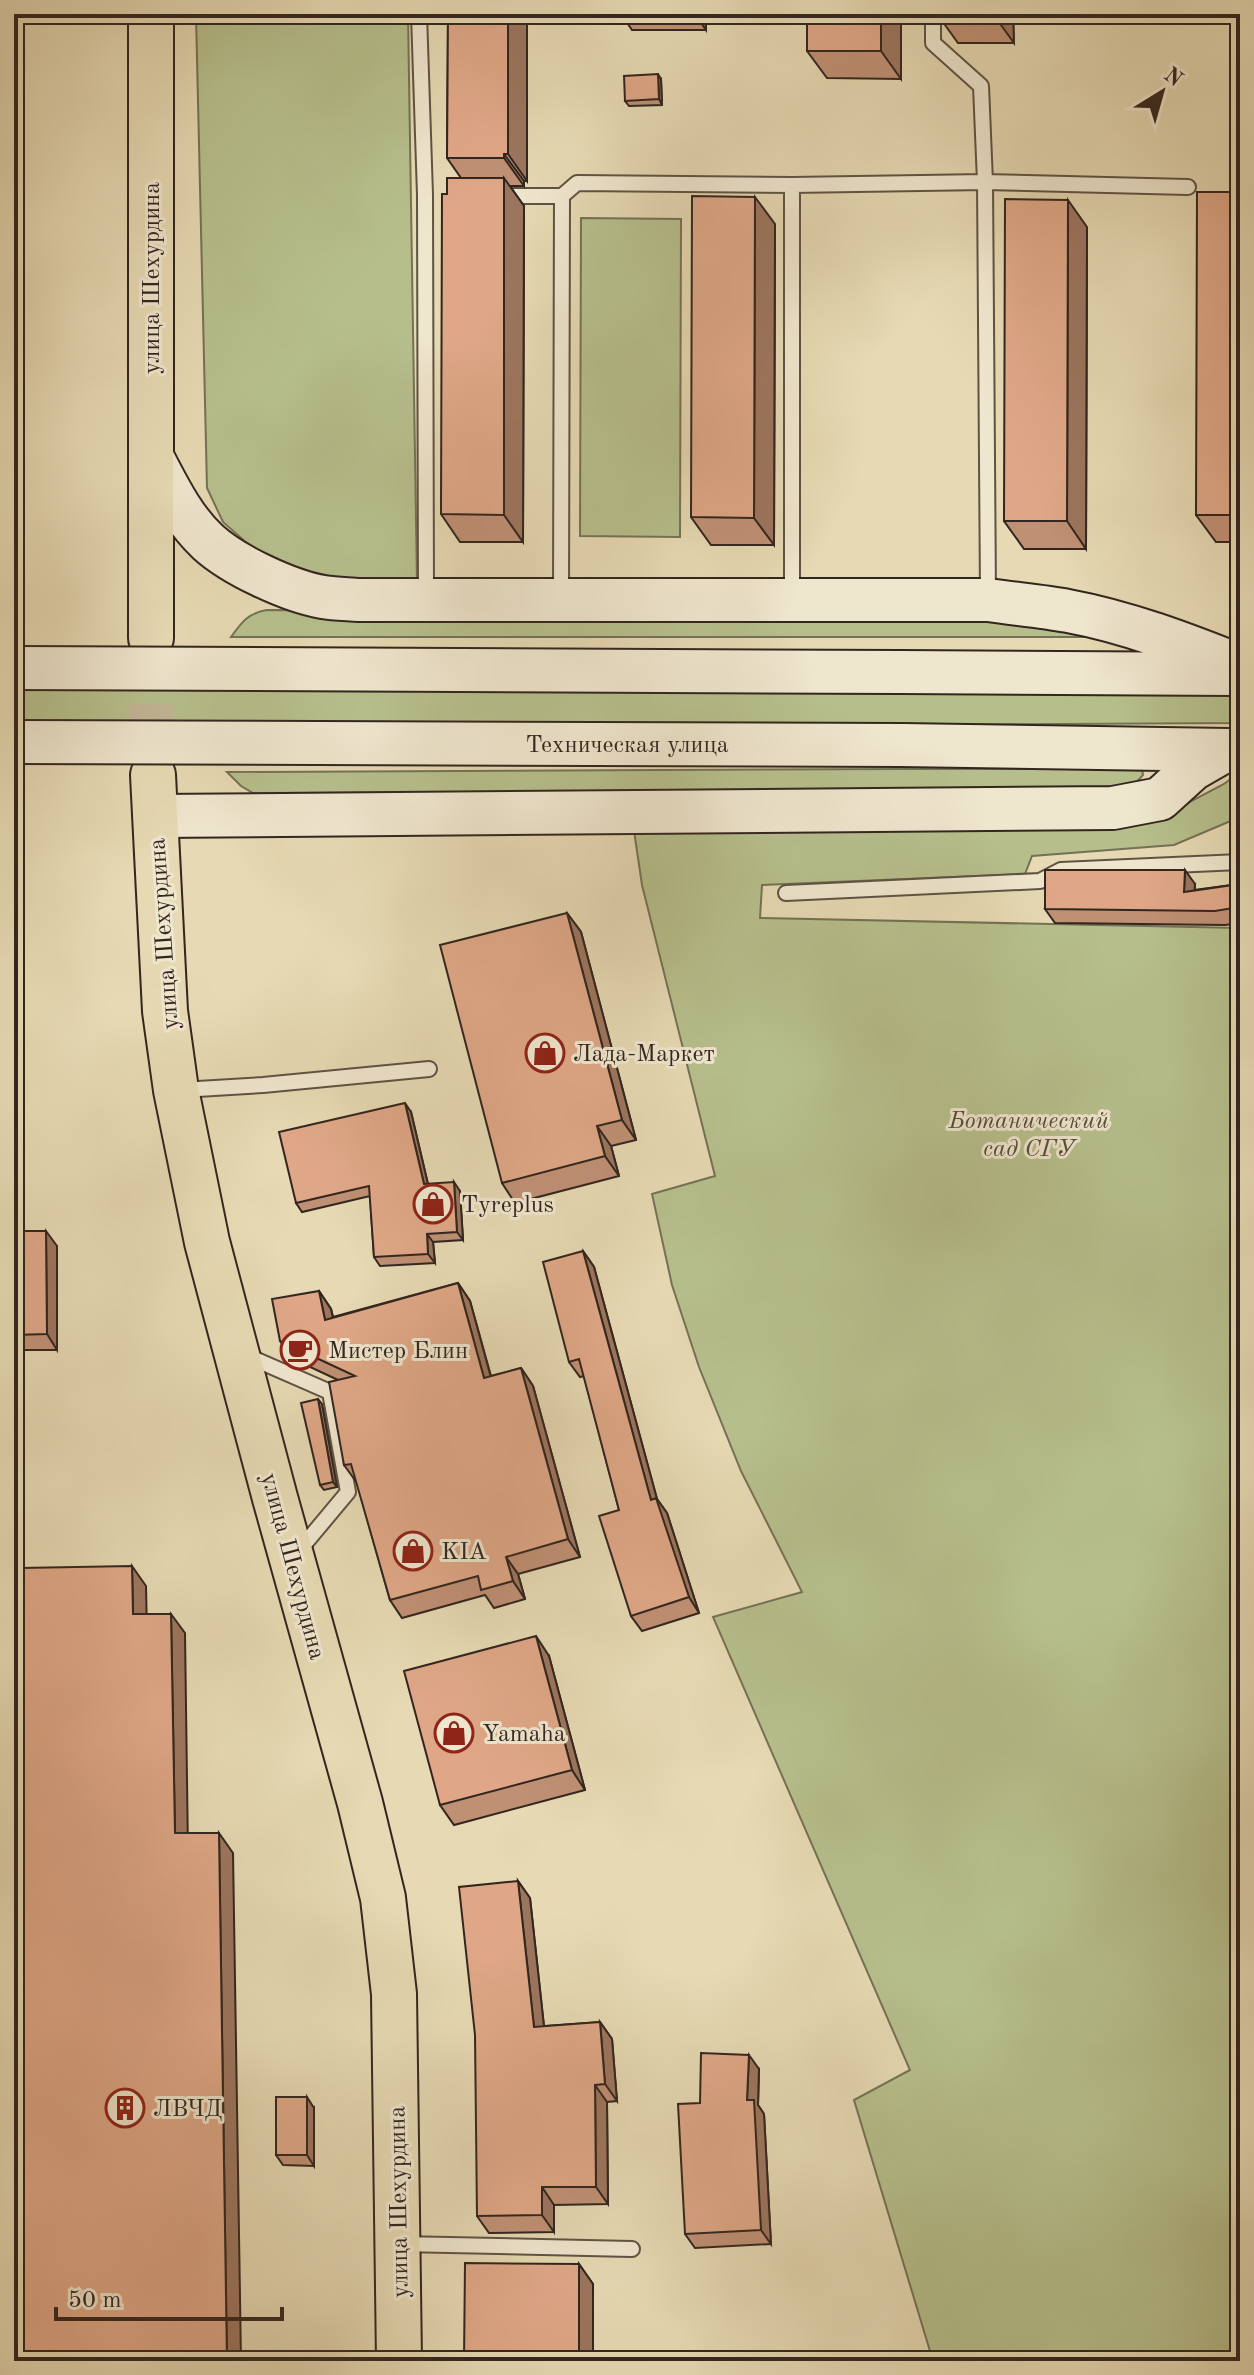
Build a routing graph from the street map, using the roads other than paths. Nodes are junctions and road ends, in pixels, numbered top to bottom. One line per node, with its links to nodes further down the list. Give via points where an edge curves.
1 (151, 14): 9 (main road, улица Шехурдина)
2 (419, 14): 10 (lane, via 432,195)
3 (933, 14): 4 (lane, via 933,43 981,86)
4 (985, 182): 5 (lane); 6 (lane); 13 (lane)
5 (792, 185): 8 (lane, via 577,183); 12 (lane)
6 (1188, 187)
7 (486, 196): 8 (lane)
8 (562, 196): 11 (lane)
9 (151, 455): 10 (main road, via 176,502 208,542 244,567 322,597); 14 (main road, улица Шехурдина)
10 (426, 599): 11 (main road)
11 (561, 600): 12 (main road)
12 (792, 600): 13 (main road)
13 (988, 600): 15 (main road, via 1106,620)
14 (151, 638)
15 (1240, 666)
16 (14, 668): 17 (main road, bridge)
17 (1240, 674)
18 (14, 742): 19 (main road, Техническая улица, bridge)
19 (1233, 750): 20 (main road, via 1193,769 1160,799 1113,808)
20 (154, 795): 24 (main road, улица Шехурдина, via 165,1011)
21 (1240, 862): 22 (lane, via 1061,870 1040,881)
22 (786, 893)
23 (429, 1069): 24 (lane)
24 (176, 1090): 25 (main road, улица Шехурдина)
25 (236, 1351): 26 (main road, улица Шехурдина); 26 (lane, via 330,1392 348,1492)
26 (292, 1560): 27 (main road, улица Шехурдина, via 383,1898 394,1994)
27 (399, 2244): 28 (lane); 29 (main road, улица Шехурдина)
28 (632, 2249)
29 (399, 2361)

